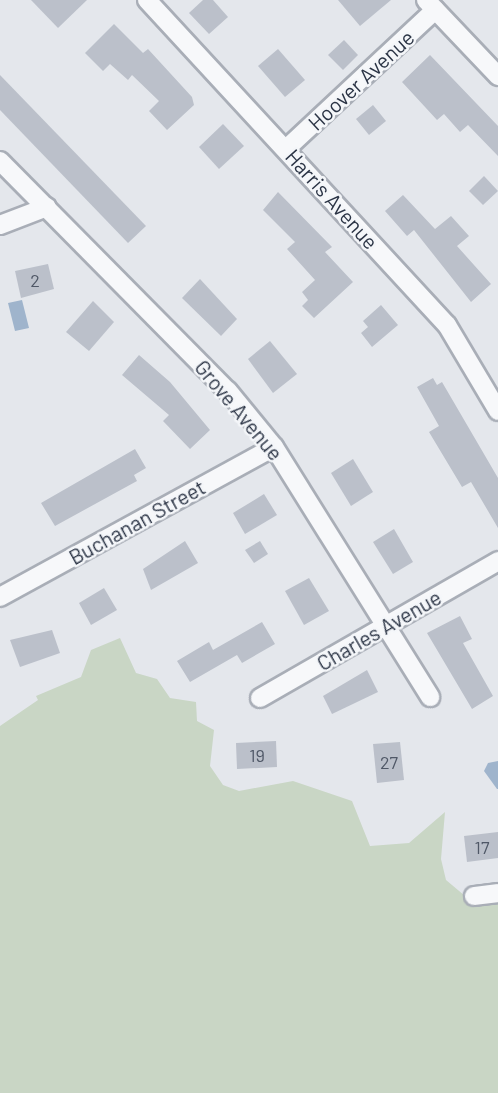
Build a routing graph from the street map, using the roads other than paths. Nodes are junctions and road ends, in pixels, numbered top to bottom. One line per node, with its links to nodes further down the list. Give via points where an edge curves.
1 (147, 0): 4 (street, Harris Avenue)
2 (430, 5): 3 (street); 4 (street, Hoover Avenue)
3 (498, 76)
4 (286, 149): 8 (street, Harris Avenue, via 447,325)
5 (0, 161): 6 (street, Grove Avenue)
6 (47, 207): 7 (street); 9 (street, Grove Avenue, via 228,391)
7 (0, 225)
8 (498, 411)
9 (274, 447): 11 (street, Buchanan Street); 12 (street, Grove Avenue)
10 (498, 561): 12 (street, Charles Avenue)
11 (0, 597)
12 (387, 627): 13 (street, Grove Avenue); 14 (street, Charles Avenue)
13 (430, 697)
14 (260, 698)
15 (498, 893): 16 (street)
16 (474, 896)

